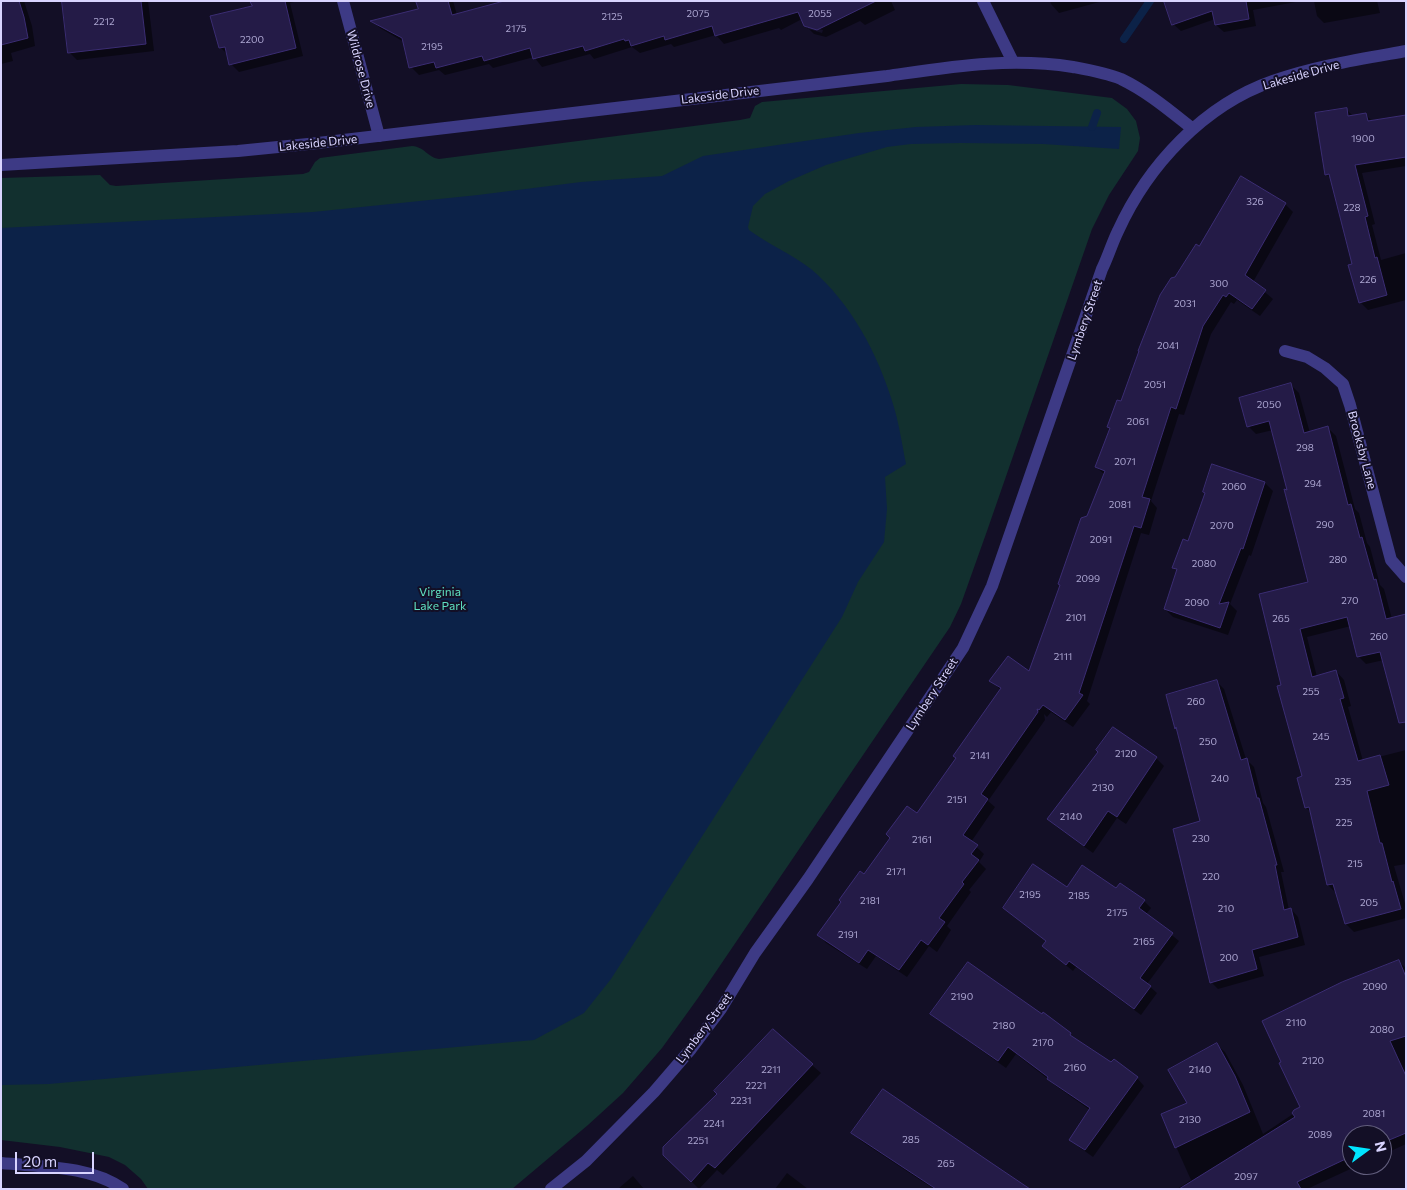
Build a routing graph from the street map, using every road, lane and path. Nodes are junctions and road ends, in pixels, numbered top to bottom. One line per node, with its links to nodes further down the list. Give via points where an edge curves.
1 (343, 1): 6 (street, Wildrose Drive)
2 (983, 1): 4 (street)
3 (1406, 50): 5 (street, Lakeside Drive, via 1272,81 1222,106)
4 (1013, 62): 5 (street, Lakeside Drive, via 1094,70 1119,79 1145,92); 6 (street, Lakeside Drive)
5 (1193, 129): 12 (street, Lymbery Street, via 1164,158 1119,230 1102,269 992,586 963,648 691,1049 586,1161)
6 (379, 136): 7 (street, Lakeside Drive, via 238,151)
7 (1, 165)
8 (1284, 351): 9 (street, Brooksby Lane, via 1307,357 1343,384 1391,560)
9 (1406, 577)
10 (1, 1163): 11 (street, via 78,1171 98,1176)
11 (123, 1189)
12 (551, 1189)

